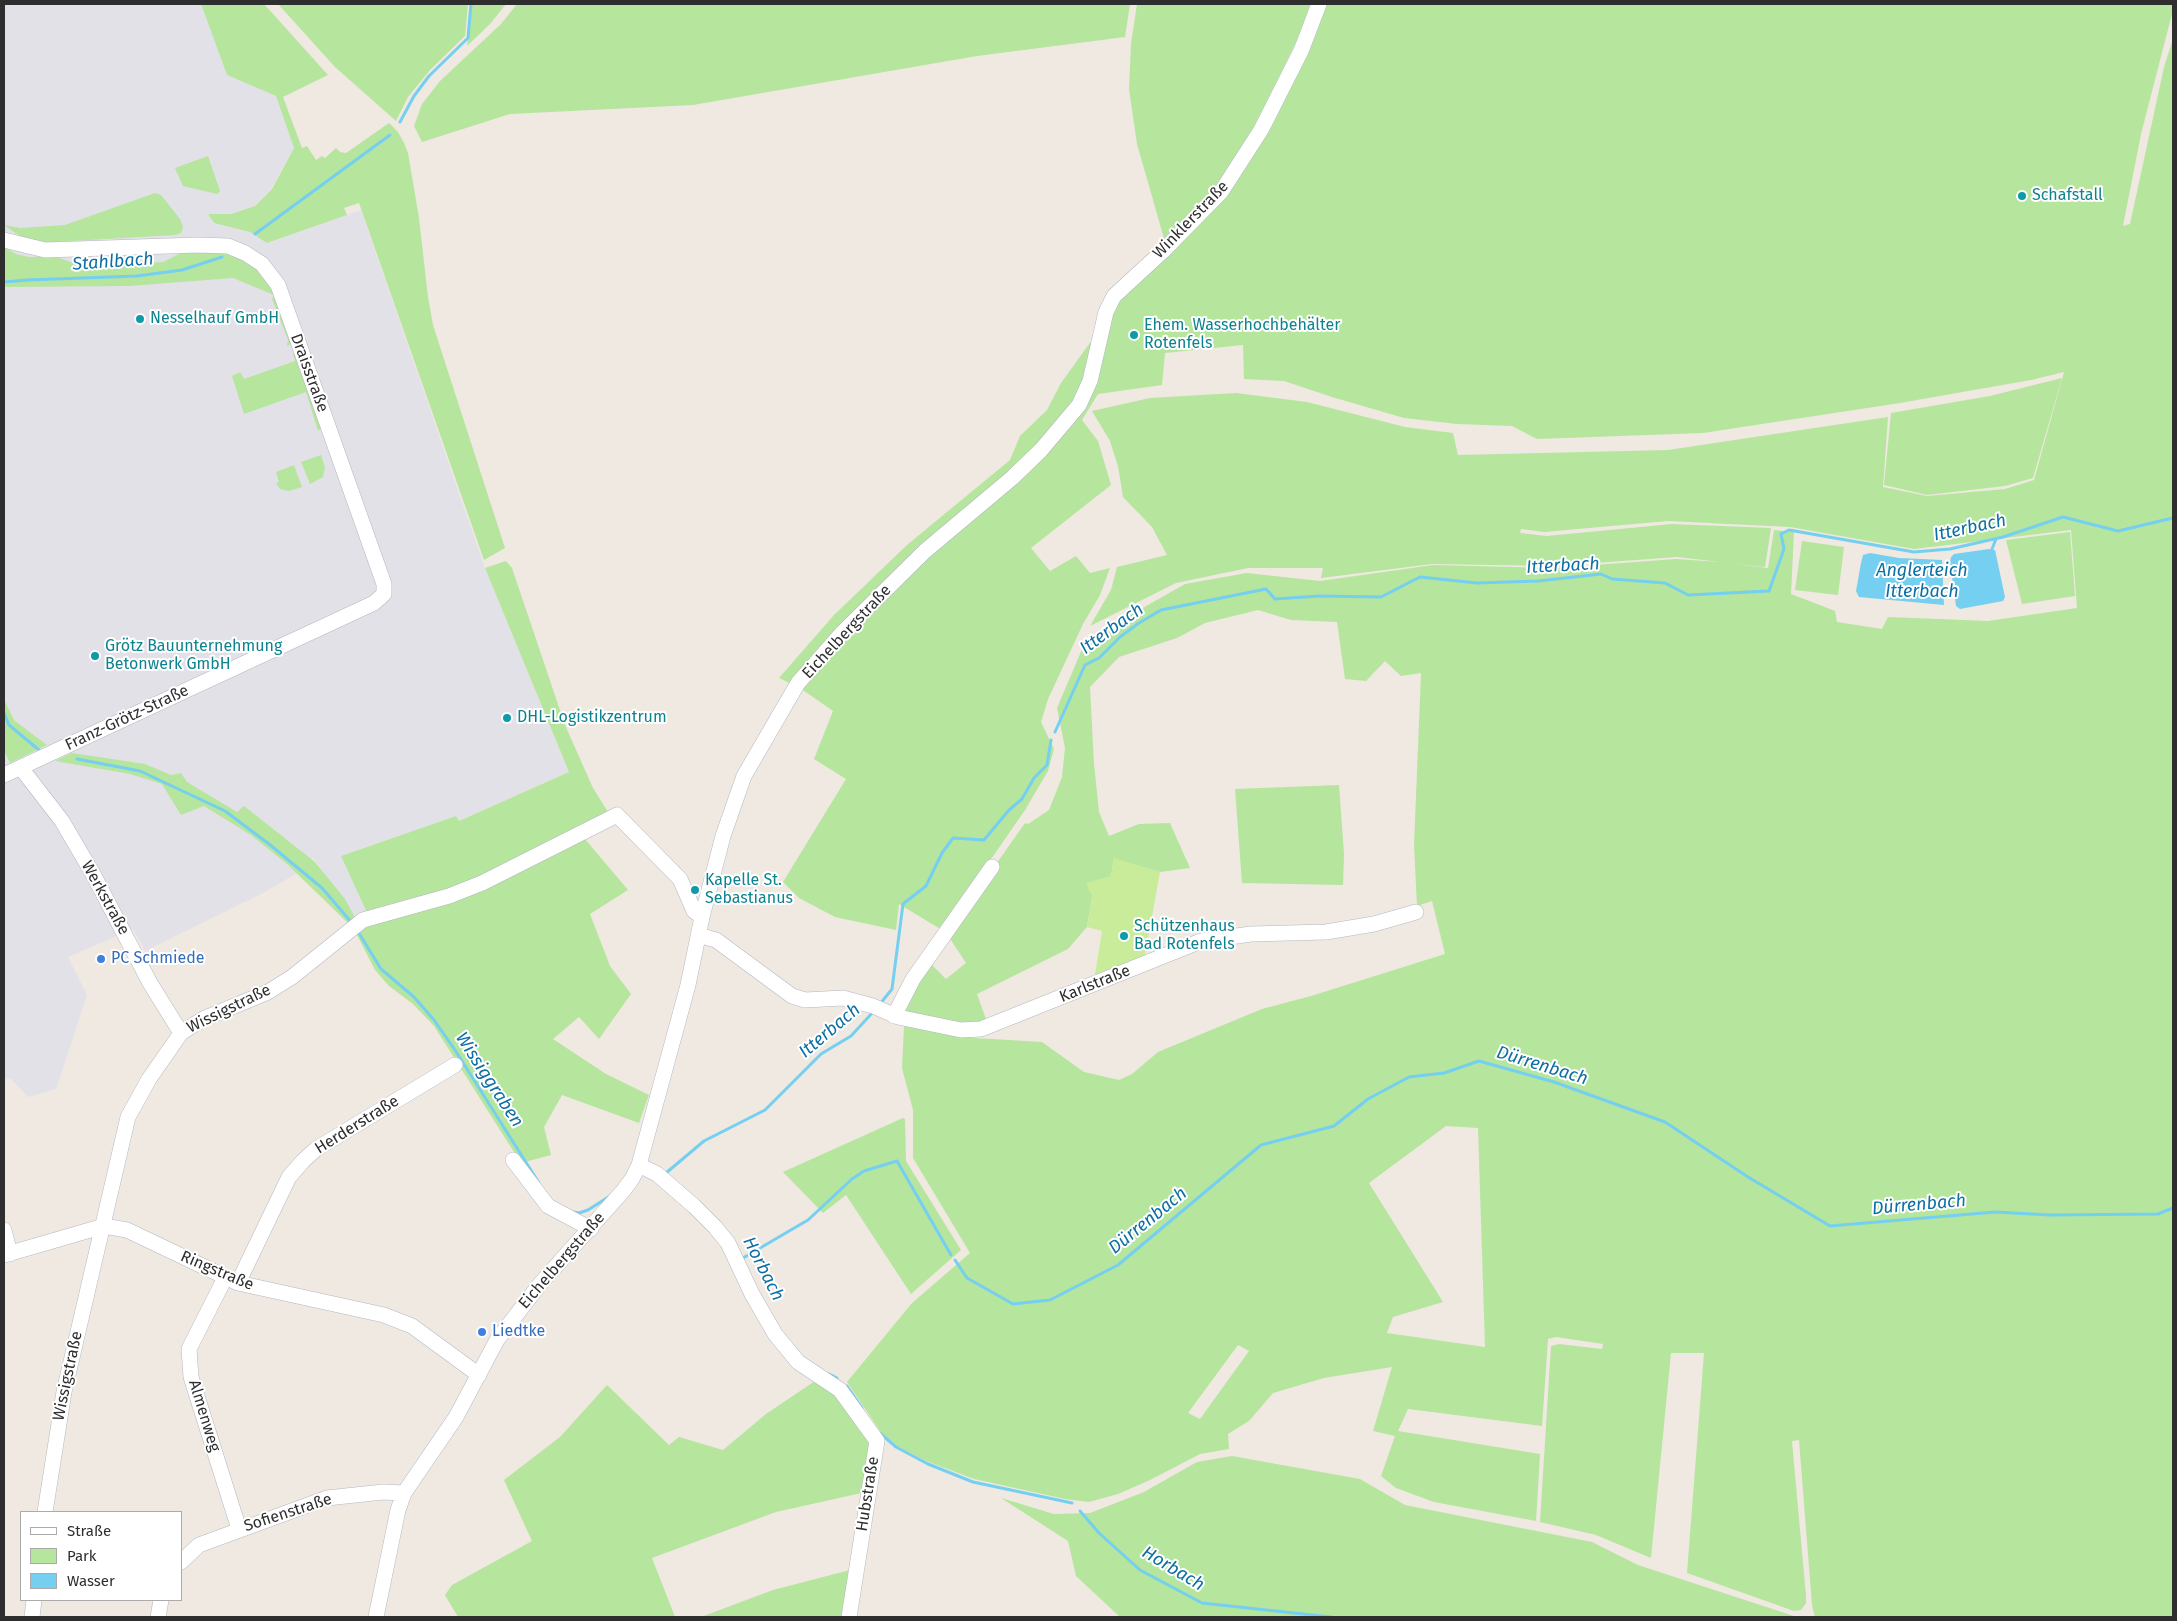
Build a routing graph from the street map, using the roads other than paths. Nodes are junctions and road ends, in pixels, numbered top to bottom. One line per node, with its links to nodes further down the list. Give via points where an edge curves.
1 (1319, 4): 3 (street, Winklerstraße, via 1301,51 1261,130 1221,192 1114,296 1106,312 1090,381)
2 (4, 240): 4 (street, Draisstraße, via 45,250 228,246 245,252 262,264 278,285 384,584)
3 (1080, 405): 9 (street, Eichelbergstraße, via 1012,478 925,551 843,632 798,683 744,776 723,836)
4 (384, 594): 5 (street, Franz-Grötz-Straße, via 374,602)
5 (21, 768): 6 (street, Franz-Grötz-Straße); 12 (street, Werkstraße, via 62,821)
6 (4, 775)
7 (992, 867): 11 (street, via 913,979)
8 (1416, 912): 11 (street, Karlstraße, via 1374,924 1326,932 1251,934 1201,940 981,1029 961,1030)
9 (702, 917): 10 (street, Eichelbergstraße); 12 (street, Wissigstraße, via 694,911 680,879 617,815 482,883 449,896 363,920 292,977 268,992 203,1019)
10 (698, 935): 11 (street, Karlstraße, via 729,948 792,996 806,1000 843,998); 15 (street, Eichelbergstraße, via 688,986)
11 (883, 1011)
12 (181, 1033): 16 (street, Wissigstraße, via 128,1117)
13 (455, 1065): 20 (street, Herderstraße, via 316,1149 303,1161 289,1177)
14 (513, 1160): 17 (street, via 548,1206)
15 (639, 1165): 17 (street, Eichelbergstraße, via 623,1191); 31 (street, Hubstraße, via 657,1174 694,1206 728,1242 775,1334 798,1362 840,1390 877,1441)
16 (104, 1226): 19 (street, Ringstraße); 20 (street, Ringstraße, via 127,1230); 23 (street, Wissigstraße, via 64,1392)
17 (591, 1229): 21 (street, Eichelbergstraße, via 520,1309 497,1340)
18 (4, 1230): 19 (street)
19 (7, 1254)
20 (232, 1281): 21 (street, Ringstraße, via 384,1315 412,1326); 24 (street, Almenweg, via 189,1349 191,1377)
21 (480, 1375): 22 (street, Eichelbergstraße, via 456,1417)
22 (404, 1493): 24 (street, Sofienstraße, via 327,1498); 30 (street, Eichelbergstraße)
23 (45, 1511)
24 (239, 1529): 25 (street, Sofienstraße, via 199,1545)
25 (182, 1561)
26 (34, 1601): 28 (street)
27 (161, 1601): 29 (street)
28 (32, 1617)
29 (158, 1617)
30 (376, 1617)
31 (849, 1617)

